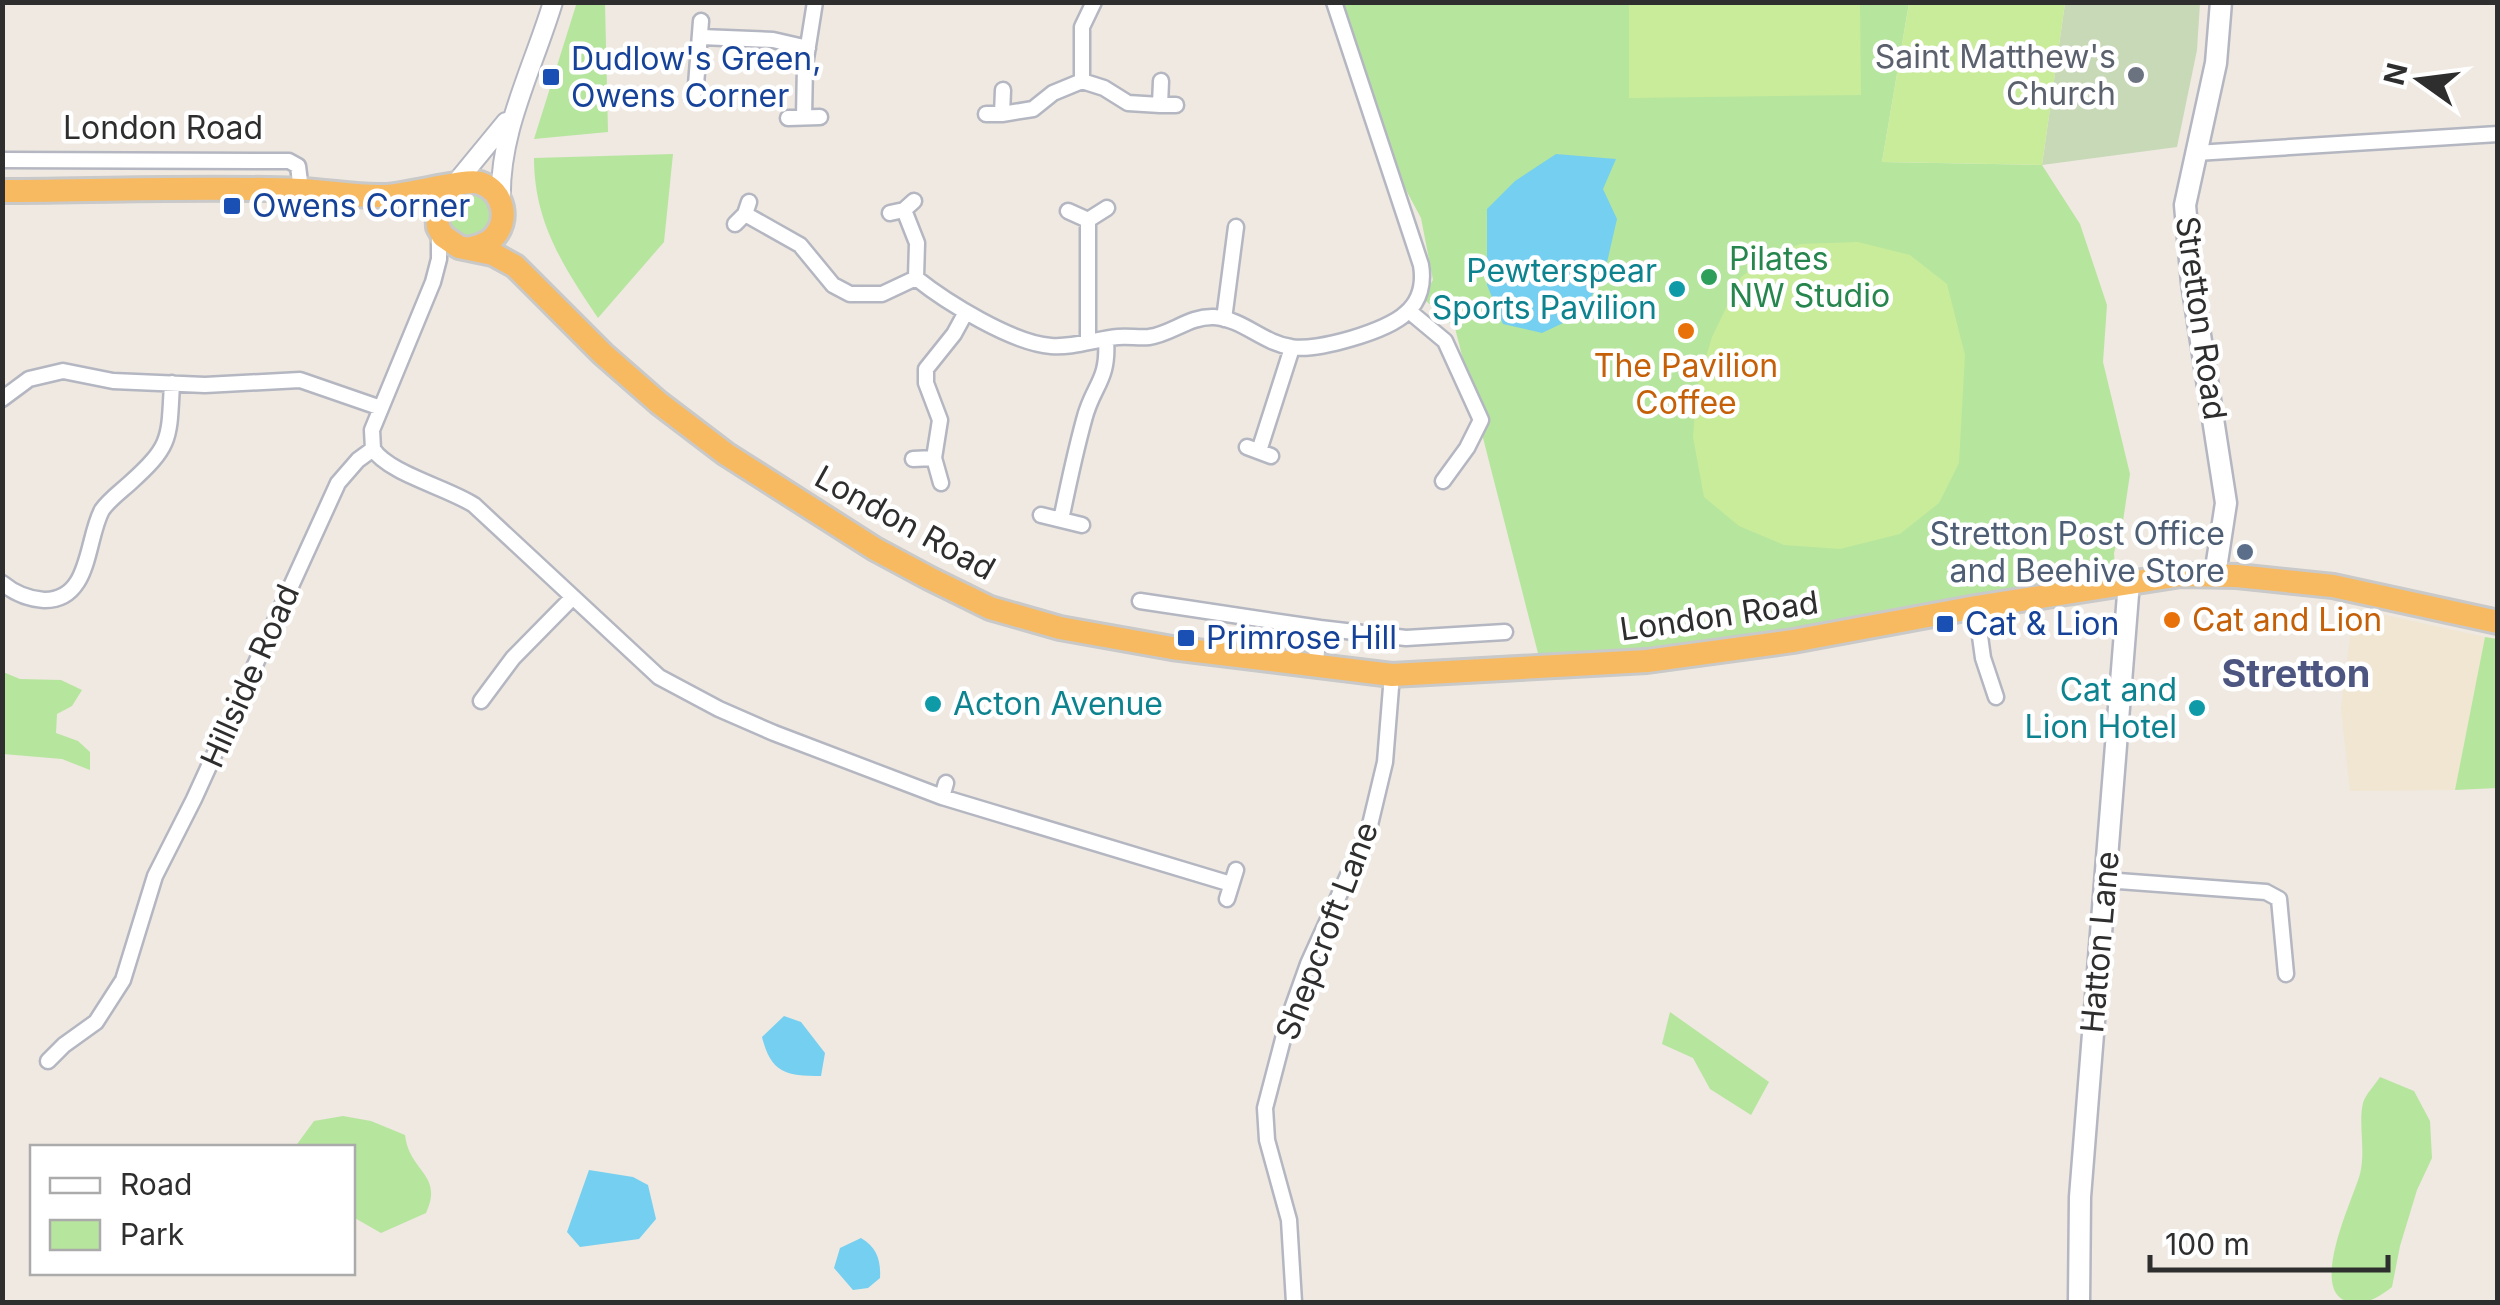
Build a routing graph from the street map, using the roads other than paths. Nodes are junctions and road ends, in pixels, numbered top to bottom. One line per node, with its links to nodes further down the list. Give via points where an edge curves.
1 (553, 2): 13 (street)
2 (815, 2): 6 (street)
3 (1094, 2): 8 (street, via 1082,26)
4 (1334, 2): 36 (street, via 1421,264 1420,292)
5 (2221, 2): 18 (main road, Stretton Road, via 2216,63)
6 (808, 48): 10 (street, via 701,29); 16 (street, via 803,82 812,117)
7 (1160, 81): 11 (street)
8 (1082, 82): 11 (street, via 1128,103); 15 (street, via 1032,109)
9 (1003, 90): 15 (street)
10 (691, 99)
11 (1160, 105): 12 (street)
12 (1176, 105)
13 (515, 109): 20 (street); 24 (street, via 500,180)
14 (986, 114): 15 (street)
15 (1002, 114)
16 (788, 118)
17 (2498, 134): 18 (street)
18 (2196, 153): 54 (main road, Stretton Road, via 2185,226 2226,503)
19 (2, 160): 21 (street, London Road, via 288,161 298,166)
20 (453, 185): 23 (highway, London Road); 24 (highway, via 482,183); 31 (highway, via 436,206)
21 (301, 190): 22 (highway, London Road); 23 (highway, London Road)
22 (2, 191)
23 (381, 196): 31 (highway, London Road)
24 (502, 206): 32 (highway, via 496,235); 35 (highway, London Road)
25 (903, 208): 33 (street, via 916,233)
26 (1107, 208): 29 (street)
27 (1068, 212): 29 (street)
28 (743, 213): 33 (street, via 800,245 833,285 850,294 882,294)
29 (1088, 220): 40 (street)
30 (1236, 227): 38 (street)
31 (438, 228): 32 (highway, via 450,242); 34 (street)
32 (470, 248): 34 (street); 35 (highway, London Road, via 505,259)
33 (916, 278): 37 (street)
34 (433, 282): 44 (street)
35 (536, 284): 63 (highway, London Road, via 602,354 726,454 944,586 990,608 1060,628)
36 (1409, 311): 41 (street, via 1338,341); 49 (street, via 1444,341 1480,420)
37 (966, 312): 40 (street, via 1041,345); 48 (street, via 926,369 940,420)
38 (1224, 318): 39 (street, via 1197,318 1146,337); 41 (street)
39 (1106, 339): 40 (street); 52 (street, via 1105,375 1084,416)
40 (1088, 342)
41 (1292, 348): 46 (street)
42 (172, 384): 43 (street, via 50,372); 44 (street, via 300,380); 56 (street, via 167,443 100,513 76,585 61,597 41,600)
43 (2, 399)
44 (381, 408): 45 (street, via 372,430)
45 (374, 449): 57 (street, via 390,465 474,506); 70 (street, Hillside Road, via 338,483 155,876 123,980 96,1022)
46 (1259, 452)
47 (914, 458): 48 (street)
48 (934, 458): 50 (street)
49 (1443, 481)
50 (941, 484)
51 (1041, 515): 52 (street)
52 (1060, 520): 53 (street)
53 (1082, 524)
54 (2215, 575): 55 (highway, London Road); 60 (highway, London Road, via 2333,586)
55 (2129, 582): 59 (highway, London Road); 67 (main road, Hatton Lane)
56 (2, 583)
57 (573, 598): 66 (street); 68 (street, via 639,661 681,690 774,733)
58 (1140, 601): 61 (street)
59 (1976, 607): 64 (highway, London Road, via 1647,661); 65 (street)
60 (2498, 622)
61 (1320, 628): 62 (street, via 1406,638); 63 (street)
62 (1505, 632)
63 (1315, 667): 64 (highway, London Road)
64 (1392, 676): 71 (street, Shepcroft Lane, via 1385,762 1369,829 1301,983 1266,1108 1267,1140 1289,1220)
65 (1996, 697)
66 (480, 701)
67 (2106, 880): 69 (street, via 2266,892 2279,899 2282,911); 72 (main road, Hatton Lane, via 2080,1197)
68 (1232, 885)
69 (2286, 974)
70 (48, 1061)
71 (1294, 1302)
72 (2079, 1302)

